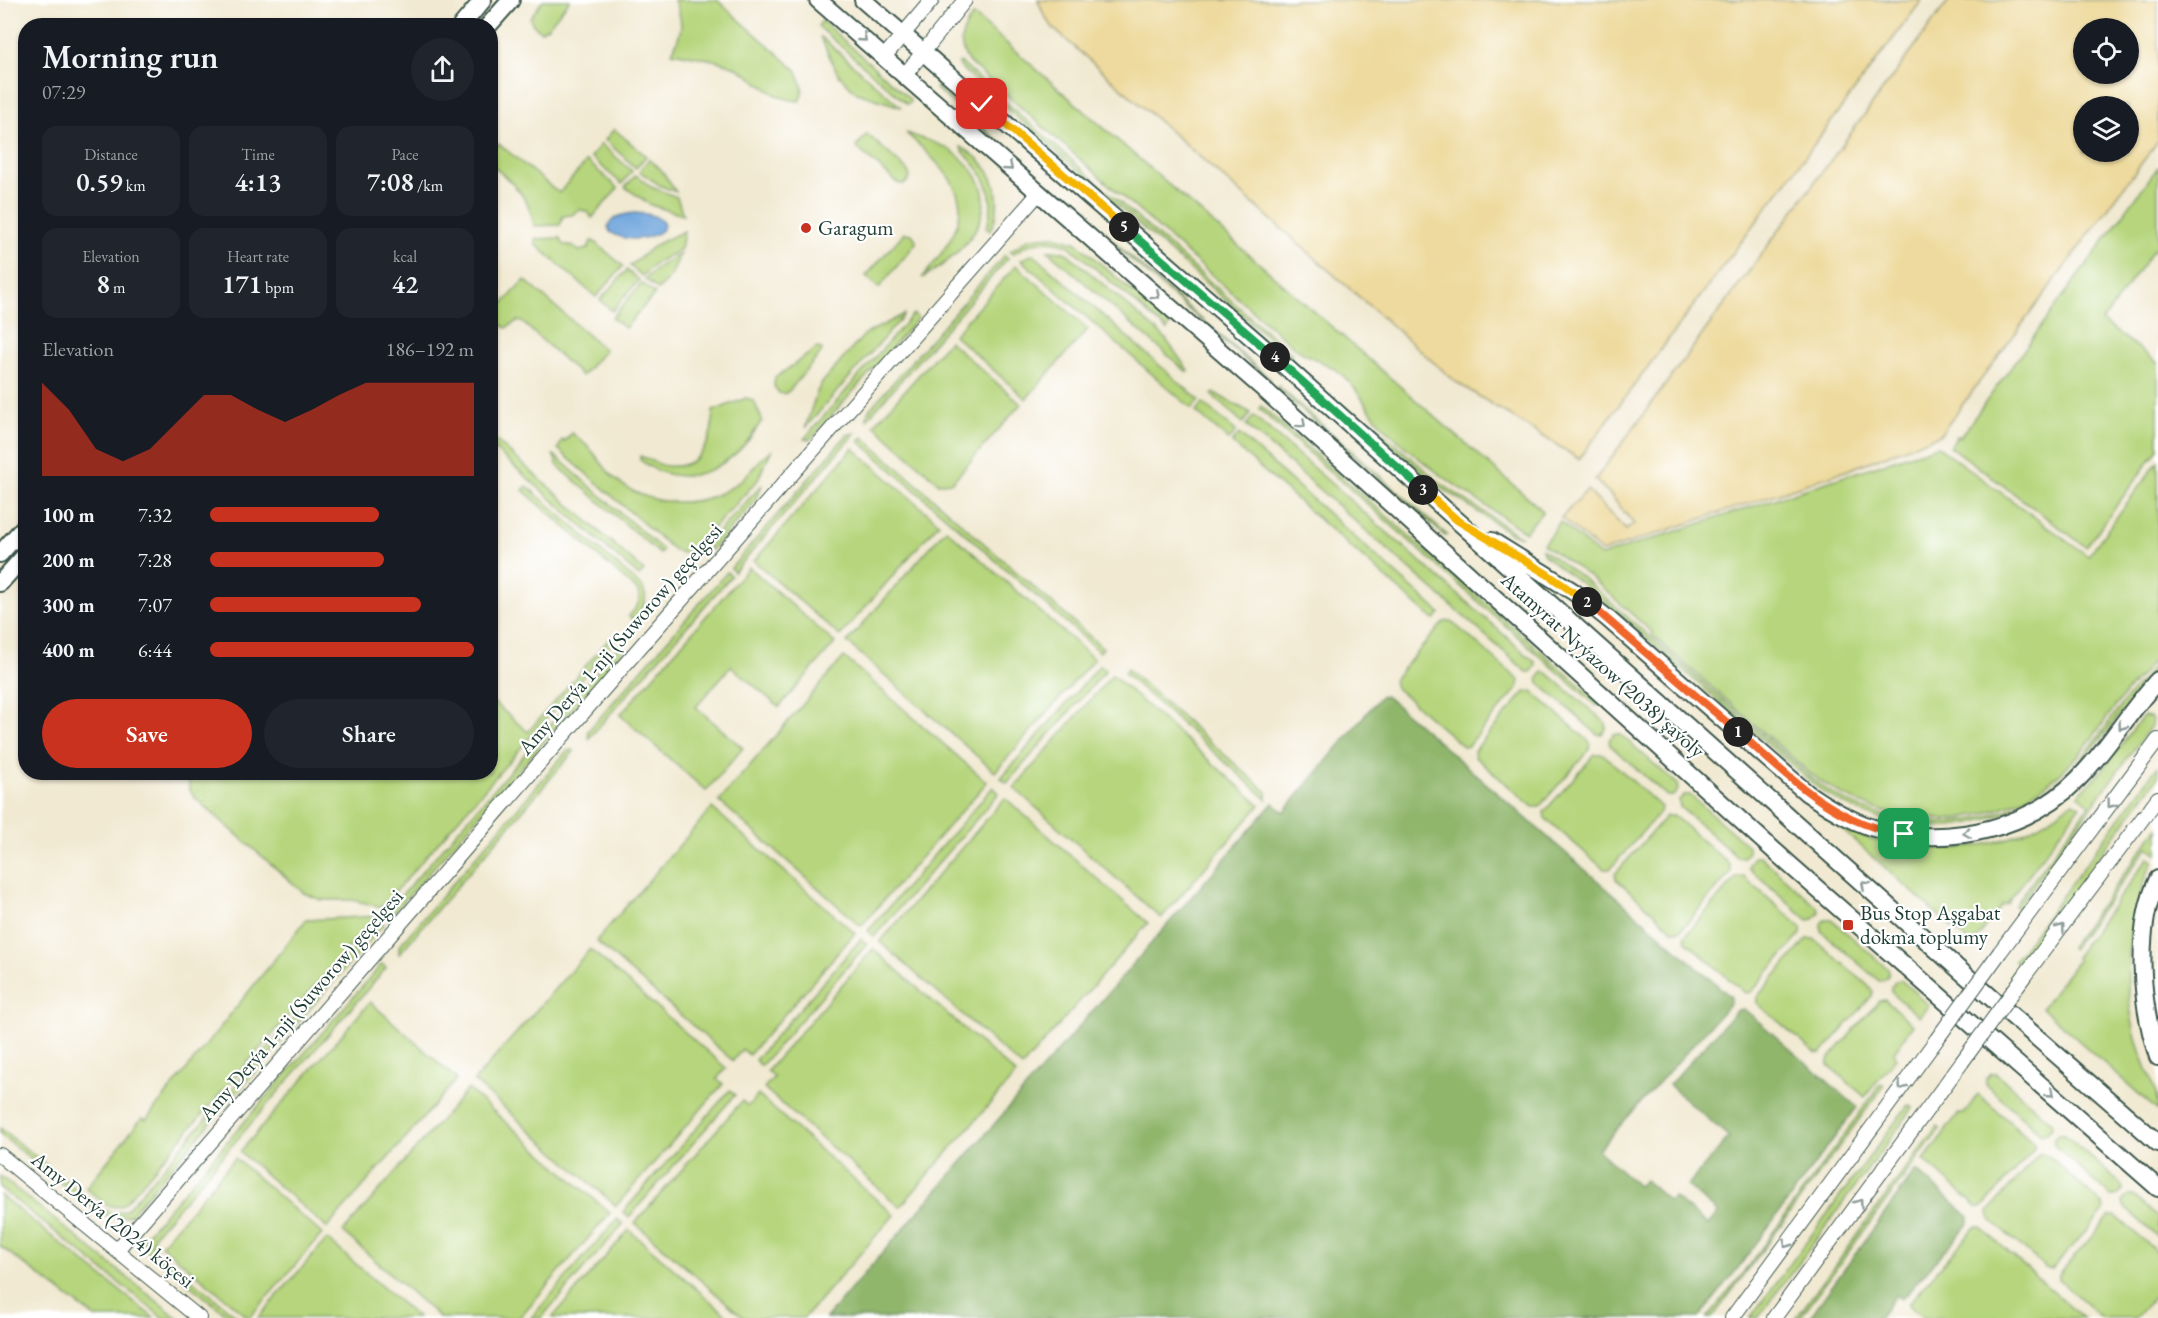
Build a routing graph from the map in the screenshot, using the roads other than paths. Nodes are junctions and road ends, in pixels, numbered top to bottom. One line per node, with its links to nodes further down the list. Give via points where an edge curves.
1 (483, 0): 7 (main road)
2 (511, 0): 8 (main road)
3 (818, 0): 11 (main road, Atamyrat Nyýazow (2038) şaýoly, one-way to 11)
4 (863, 0): 9 (main road, Atamyrat Nyýazow (2038) şaýoly)
5 (932, 0): 9 (street)
6 (965, 0): 10 (street)
7 (468, 18)
8 (495, 18)
9 (904, 35): 10 (main road, Atamyrat Nyýazow (2038) şaýoly); 11 (street)
10 (923, 52): 12 (street); 14 (main road, Atamyrat Nyýazow (2038) şaýoly)
11 (884, 57): 12 (main road, Atamyrat Nyýazow (2038) şaýoly)
12 (904, 76): 13 (main road, Atamyrat Nyýazow (2038) şaýoly, one-way to 13)
13 (1039, 193): 26 (main road, Atamyrat Nyýazow (2038) şaýoly, one-way to 26, via 1267,392 1789,864); 27 (street, Amy Derýa 1-nji (Suworow) geçelgesi)
14 (1457, 520): 19 (main road, one-way to 14, via 2093,764 2041,808 1968,834 1926,836 1887,832 1848,818 1807,793 1582,598); 24 (main road, Atamyrat Nyýazow (2038) şaýoly, one-way to 14)
15 (18, 534): 16 (main road)
16 (0, 554)
17 (18, 563): 18 (main road)
18 (0, 583)
19 (2158, 680)
20 (2158, 740): 29 (street, one-way to 29, bridge)
21 (2158, 798): 30 (street, one-way to 21, bridge)
22 (2158, 879): 23 (main road, via 2144,932 2142,976)
23 (2158, 1057)
24 (2158, 1143)
25 (0, 1155): 27 (street, Amy Derýa (2024) köçesi)
26 (2158, 1188)
27 (117, 1250): 28 (street, Amy Derýa (2024) köçesi)
28 (200, 1318)
29 (1732, 1318)
30 (1774, 1318)

